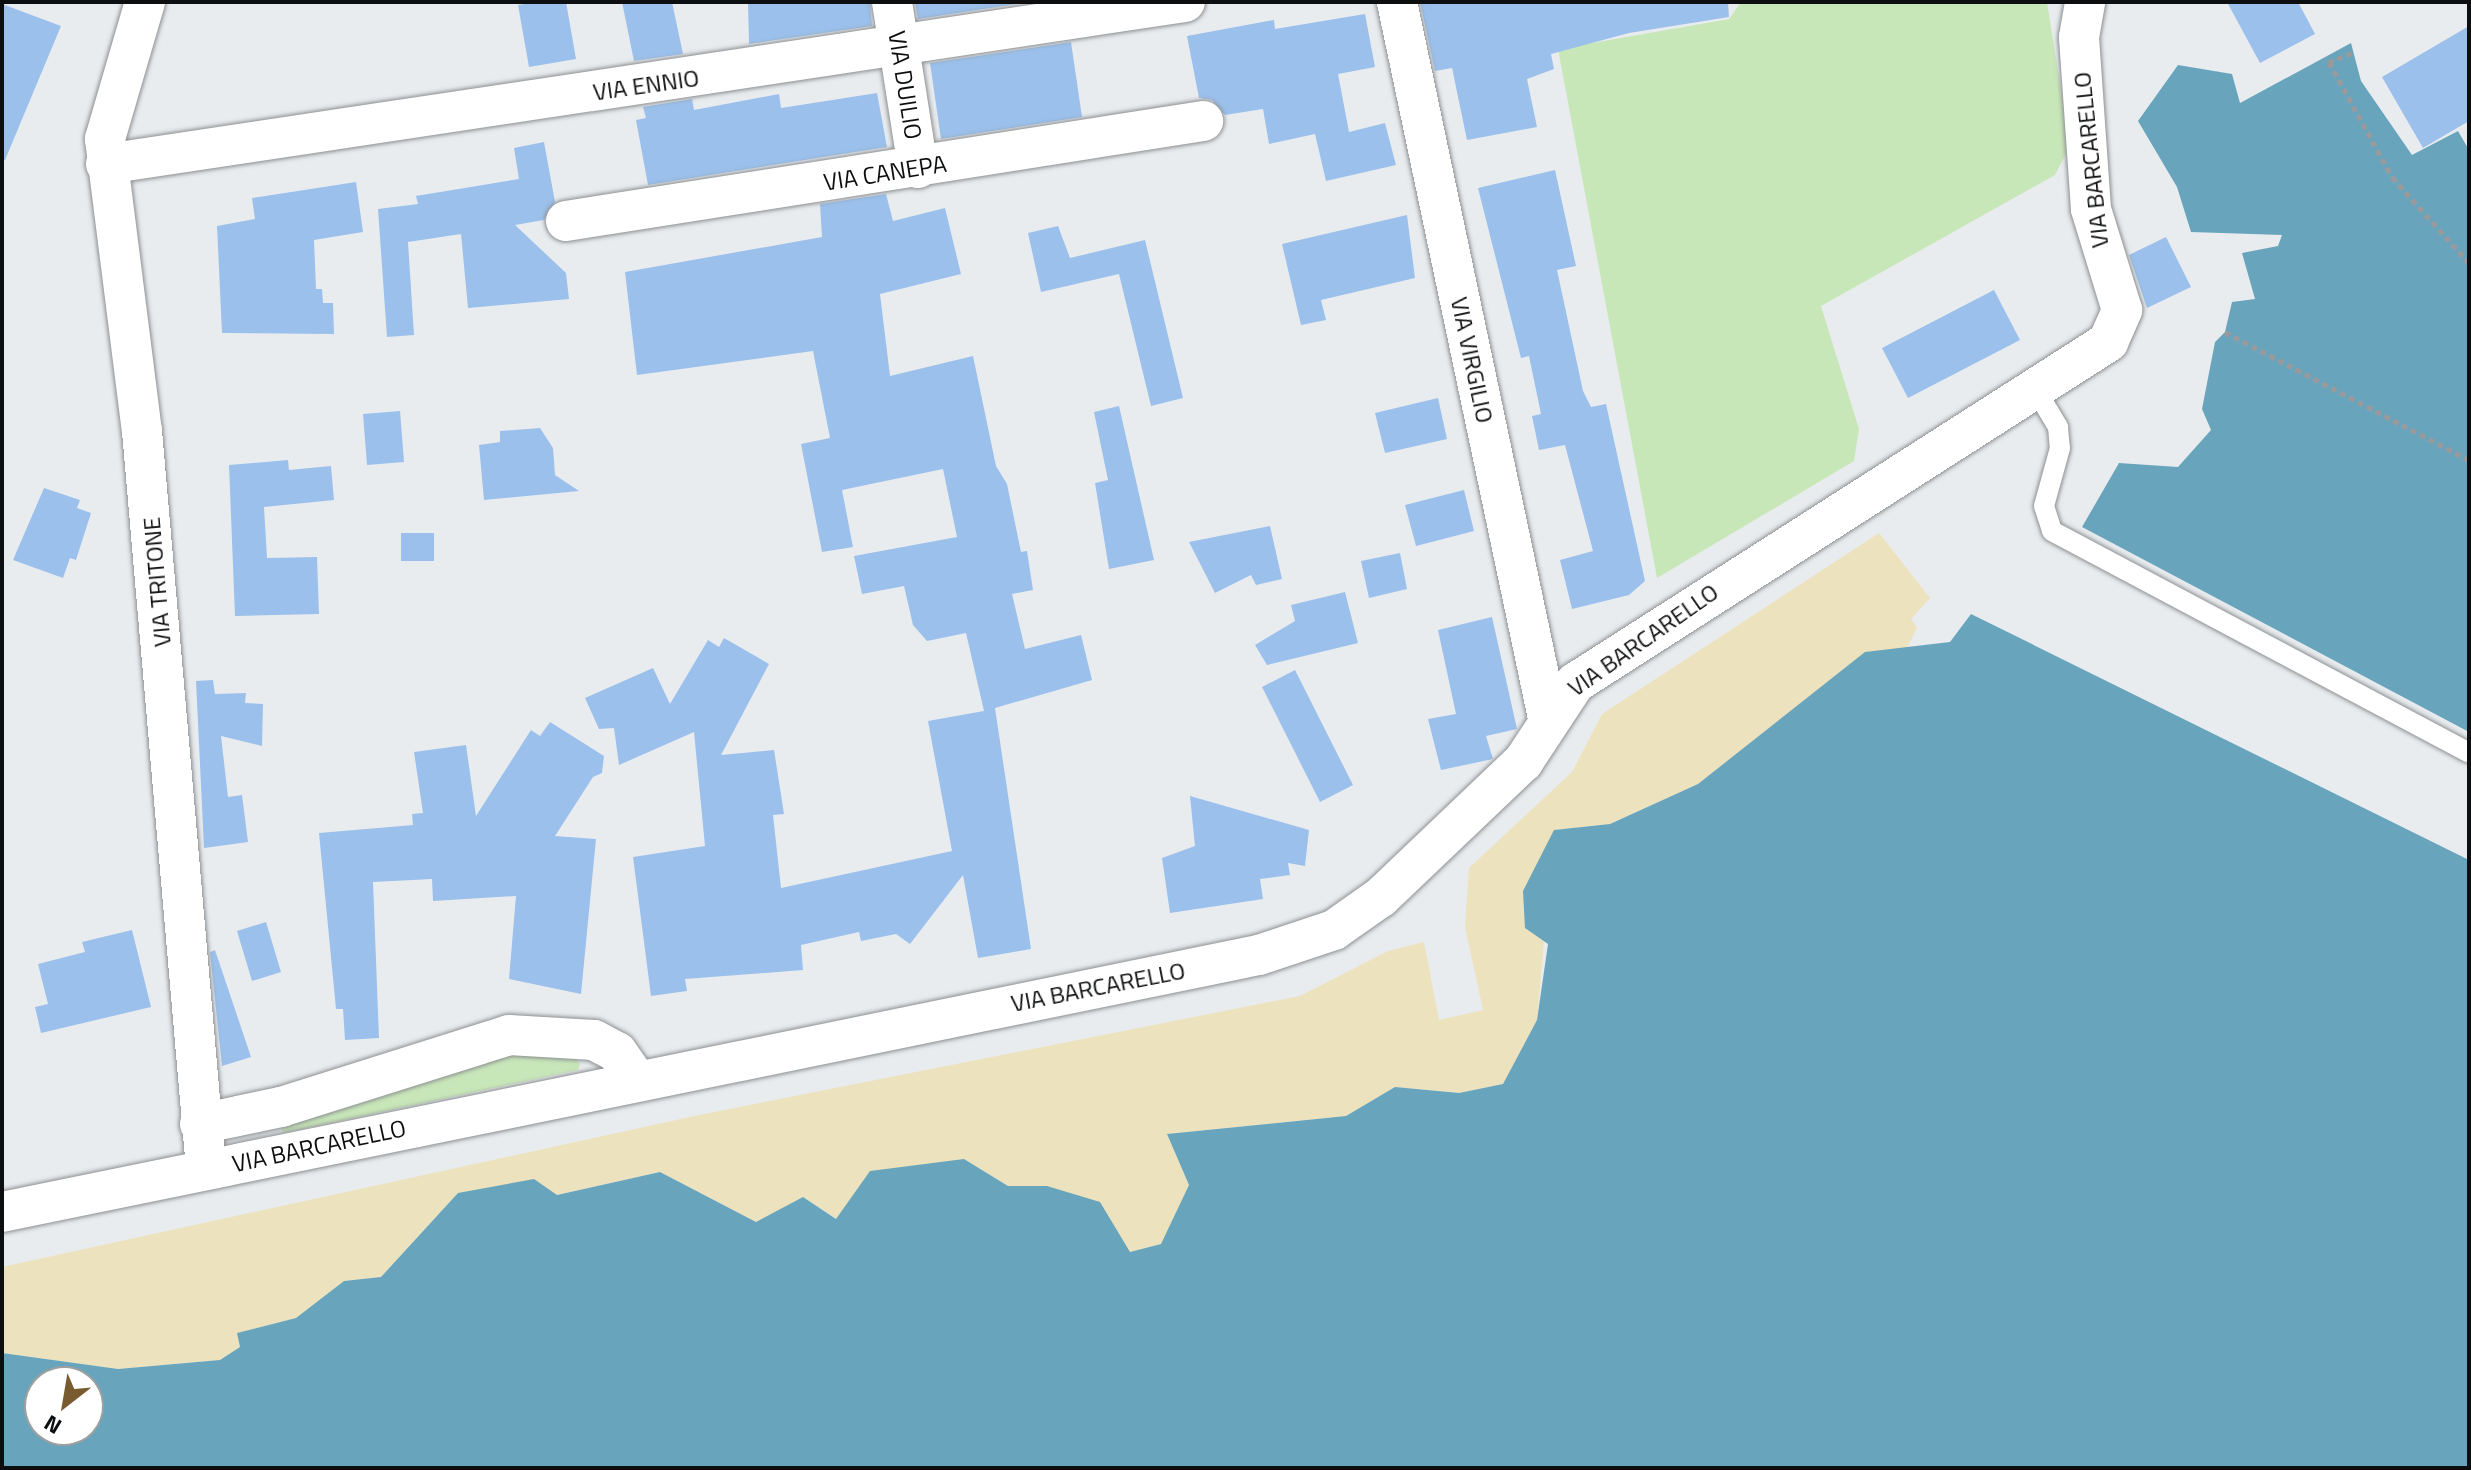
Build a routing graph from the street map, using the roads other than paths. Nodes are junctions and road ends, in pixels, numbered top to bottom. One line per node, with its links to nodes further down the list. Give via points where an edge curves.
1 (145, 2): 8 (street, VIA TRITONE, via 105,139)
2 (892, 2): 6 (street, VIA DUILIO)
3 (1185, 2): 6 (street, VIA ENNIO)
4 (1397, 2): 12 (street, VIA VIRGILIO)
5 (2085, 2): 11 (street, VIA BARCARELLO, via 2079,37 2091,209 2122,310 2120,325 2100,348)
6 (899, 47): 8 (street, VIA ENNIO); 9 (street, VIA DUILIO)
7 (1203, 121): 9 (street, VIA CANEPA)
8 (106, 164): 15 (street, VIA TRITONE, via 142,431)
9 (918, 168): 10 (street, VIA CANEPA)
10 (566, 221)
11 (2037, 392): 12 (street, VIA BARCARELLO, via 1621,650 1575,683); 13 (lane, via 2058,427 2060,448 2044,506 2052,531)
12 (1548, 718): 14 (street, VIA BARCARELLO, via 1528,757 1381,897 1314,939)
13 (2469, 753)
14 (636, 1079): 15 (street, VIA BARCARELLO, via 617,1052 594,1040 509,1035 281,1107); 16 (street, VIA BARCARELLO)
15 (200, 1124): 16 (street, VIA TRITONE)
16 (206, 1169): 17 (street, VIA BARCARELLO)
17 (2, 1212)

